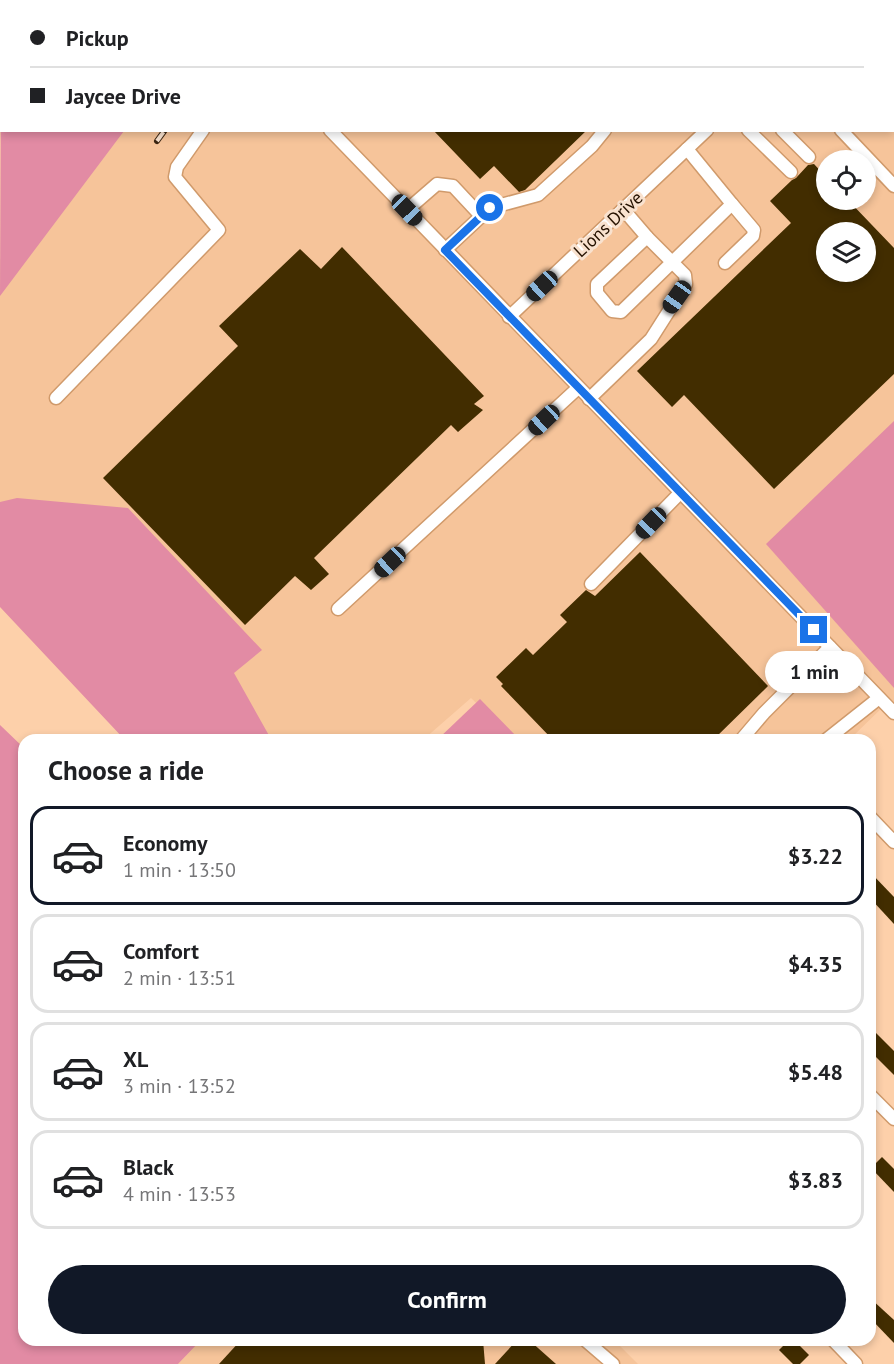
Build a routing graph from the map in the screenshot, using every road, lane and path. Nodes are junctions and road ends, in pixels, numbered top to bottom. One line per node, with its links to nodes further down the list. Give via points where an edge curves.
1 (202, 132): 22 (street, via 177,167 175,177 219,230)
2 (332, 132): 14 (street)
3 (602, 132): 15 (street, via 538,195 490,208)
4 (705, 132): 8 (street, Lions Drive)
5 (750, 132): 10 (street)
6 (784, 132): 9 (street)
7 (843, 132): 11 (street)
8 (687, 149): 12 (street); 13 (street, Lions Drive)
9 (809, 157)
10 (790, 172)
11 (894, 186)
12 (732, 204): 18 (street); 19 (street, via 754,230 753,236)
13 (624, 209): 16 (street); 20 (street, Lions Drive)
14 (407, 210): 15 (street, via 437,184 453,186); 17 (street)
15 (481, 216): 17 (street)
16 (647, 237): 18 (street); 18 (street, via 597,284 597,293 612,311 621,312)
17 (445, 250): 20 (street)
18 (672, 262): 23 (street, via 685,275 686,284 651,339)
19 (725, 263)
20 (509, 317): 21 (street)
21 (578, 388): 23 (street); 26 (street)
22 (56, 398)
23 (589, 399): 24 (street)
24 (680, 493): 25 (street); 27 (street)
25 (591, 584)
26 (338, 609)
27 (830, 647): 28 (street); 30 (street)
28 (879, 698): 29 (street); 31 (street)
29 (894, 713)
30 (746, 734)
31 (834, 734)
32 (876, 823): 33 (street)
33 (894, 842)
34 (876, 1101): 35 (street)
35 (894, 1119)
36 (592, 1346): 38 (street)
37 (839, 1346): 39 (street)
38 (613, 1364)
39 (856, 1364)

